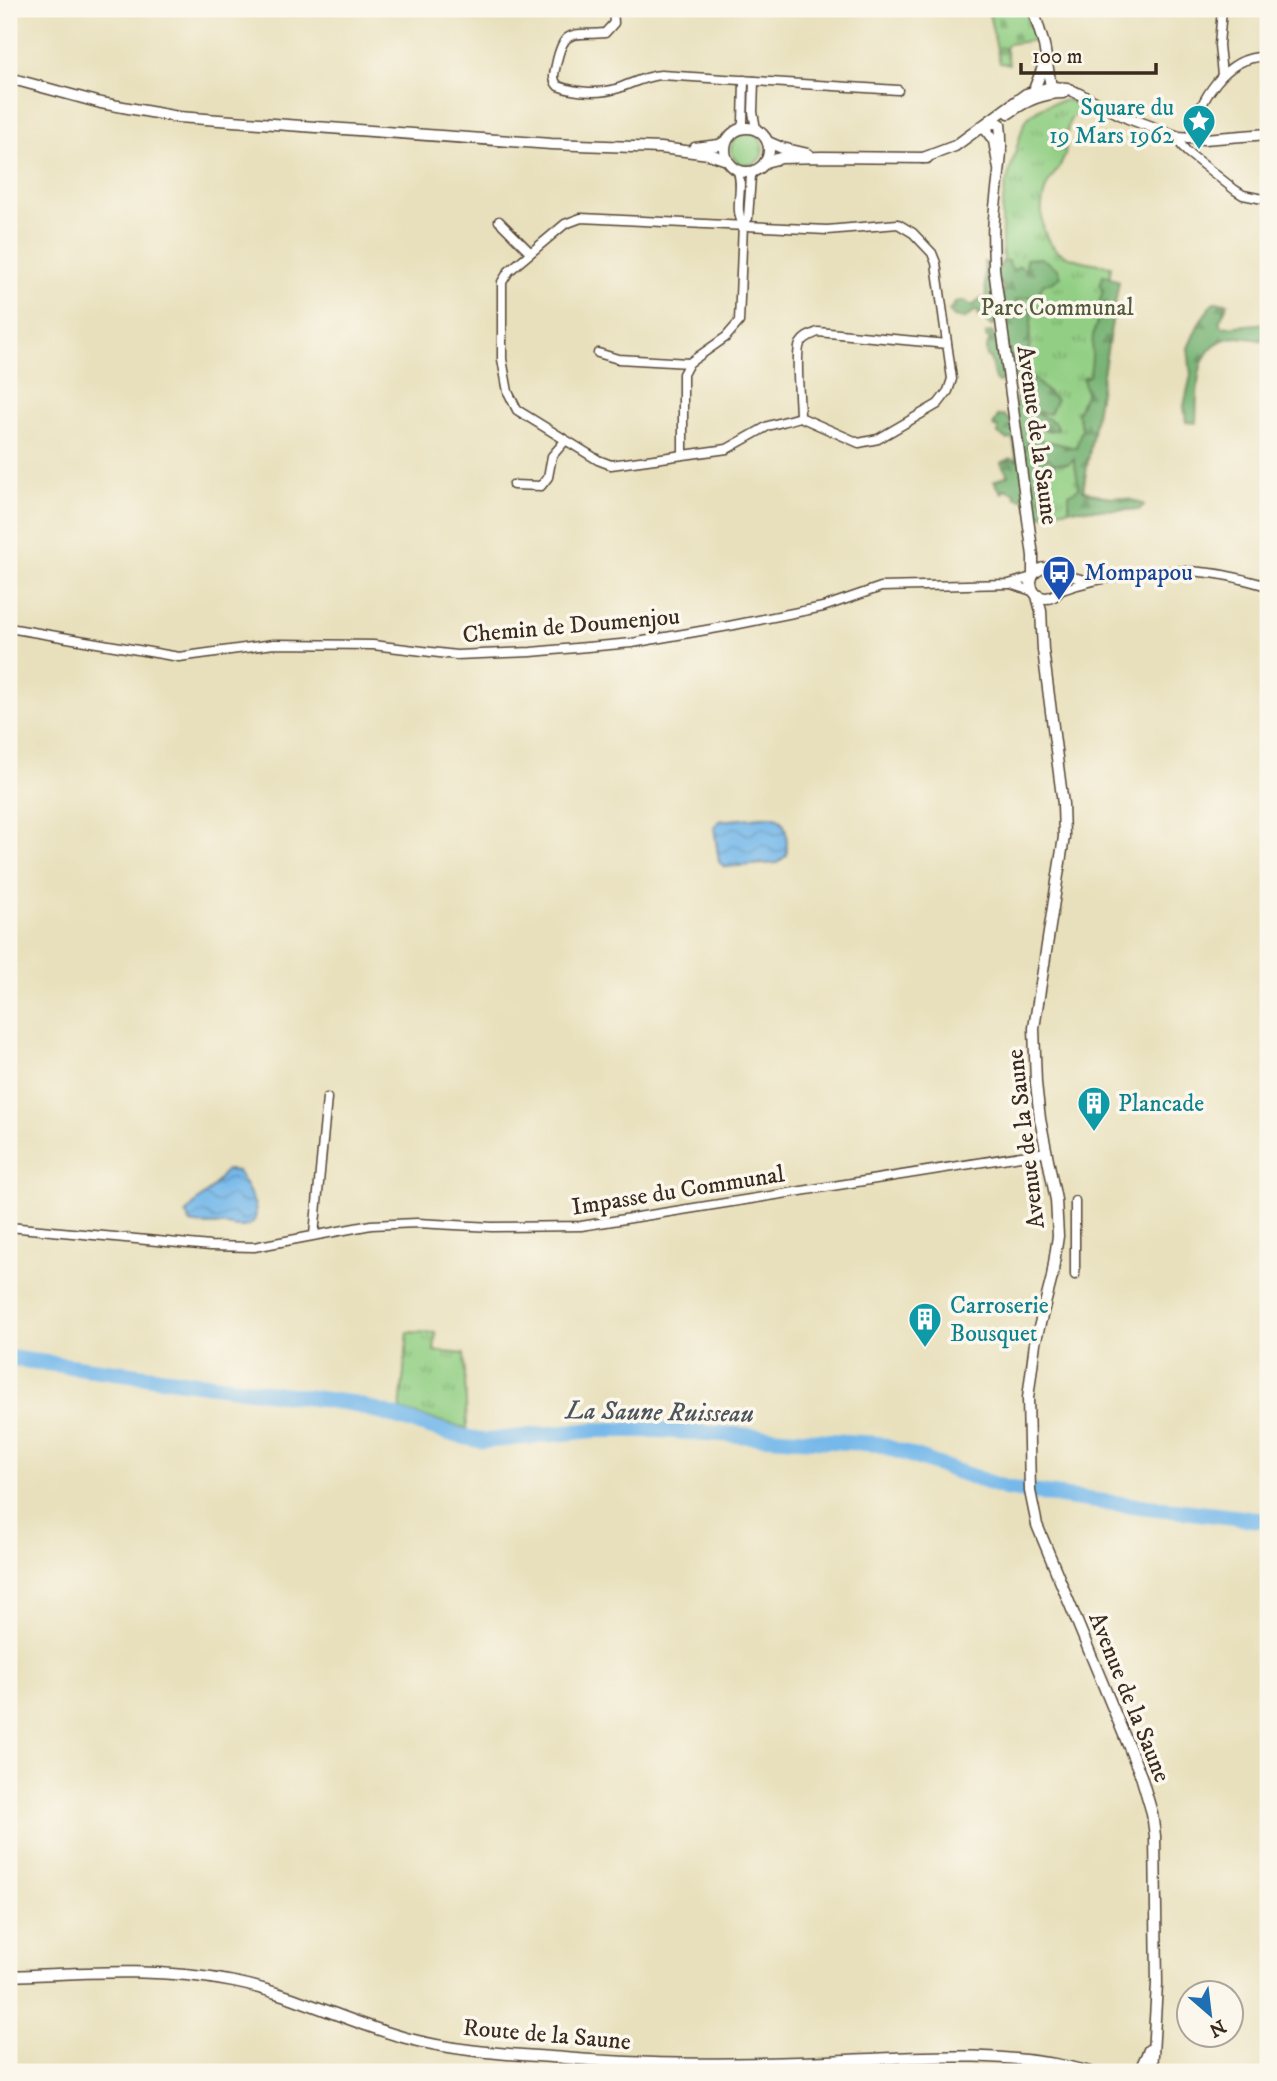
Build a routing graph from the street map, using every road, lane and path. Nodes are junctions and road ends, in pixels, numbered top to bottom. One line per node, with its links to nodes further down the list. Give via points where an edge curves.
1 (613, 9): 8 (street, via 614,23 605,33 575,33 562,43 554,76 558,86 606,91 651,75)
2 (1032, 9): 5 (street)
3 (1222, 9): 6 (street)
4 (1268, 57): 6 (street, via 1244,59)
5 (1045, 62): 10 (street); 12 (street, via 1036,80)
6 (1222, 75): 19 (street)
7 (9, 78): 22 (street, via 111,106 178,117)
8 (744, 80): 9 (street); 15 (street)
9 (754, 81): 11 (street); 16 (street)
10 (1051, 87): 12 (street); 13 (street)
11 (898, 90)
12 (1039, 92): 13 (street); 14 (street, via 1017,99)
13 (1077, 94): 18 (street)
14 (991, 125): 23 (street, via 923,158); 39 (street, Avenue de la Saune, via 999,169 994,269)
15 (741, 128): 16 (street); 20 (street)
16 (756, 129): 21 (street)
17 (1268, 134): 19 (street)
18 (1179, 137): 19 (street); 28 (street, via 1187,152 1235,190)
19 (1190, 139)
20 (726, 141): 22 (street); 24 (street)
21 (768, 142): 23 (street); 25 (street)
22 (677, 150): 24 (street)
23 (822, 157): 25 (street)
24 (727, 160): 26 (street)
25 (765, 162): 27 (street)
26 (737, 169): 27 (street); 30 (street)
27 (754, 171): 30 (street, via 748,218)
28 (1268, 200)
29 (499, 221): 31 (street)
30 (743, 224): 31 (street, via 581,218 565,224); 32 (street, via 827,230 898,224 905,228 932,253 936,263); 34 (street, via 739,322)
31 (530, 253): 36 (street, via 502,282 502,359 508,392 517,410)
32 (947, 344): 35 (street, via 953,379 948,391 938,404 878,439 859,443); 35 (street, via 818,332 806,337 797,356)
33 (598, 353): 34 (street, via 618,359)
34 (689, 363): 37 (street, via 683,374)
35 (800, 417): 37 (street, via 768,426 727,449)
36 (565, 441): 37 (street, via 611,465); 38 (street, via 552,456 541,486)
37 (683, 454)
38 (513, 485)
39 (1030, 540): 40 (street, Avenue de la Saune); 41 (street, Avenue de la Saune)
40 (1053, 571): 41 (street, via 1043,568); 42 (street); 46 (street, via 1061,582)
41 (1033, 576): 43 (street); 45 (street)
42 (1091, 580): 44 (street, via 1199,571); 46 (street)
43 (1009, 584): 45 (street); 48 (street, Chemin de Doumenjou, via 881,587 823,607 717,629 531,652 456,655 373,645 274,644 179,657)
44 (1268, 586)
45 (1035, 593): 46 (street, via 1042,598); 47 (street, Avenue de la Saune)
46 (1056, 594): 47 (street, Avenue de la Saune)
47 (1042, 627): 50 (street, Avenue de la Saune, via 1063,804 1057,890 1034,1028)
48 (9, 628)
49 (327, 1098): 53 (street)
50 (1046, 1152): 53 (street, Impasse du Communal, via 581,1226 416,1223); 54 (street, Avenue de la Saune)
51 (1075, 1201): 55 (street)
52 (9, 1227): 53 (street, Impasse du Communal, via 210,1246 274,1245)
53 (314, 1235)
54 (1058, 1236): 55 (street); 58 (street, Avenue de la Saune, via 1028,1398 1032,1506 1141,1776 1154,1823 1157,1984)
55 (1076, 1236): 56 (street)
56 (1075, 1275)
57 (9, 1976): 61 (street, Route de la Saune, via 156,1972 209,1978 282,1993 406,2038 510,2054 679,2065 972,2057 1027,2060)
58 (1152, 2043): 62 (street, Avenue de la Saune); 63 (street, Avenue de la Saune)
59 (9, 2071): 60 (street)
60 (17, 2072)
61 (1090, 2072)
62 (1139, 2072)
63 (1152, 2072)

